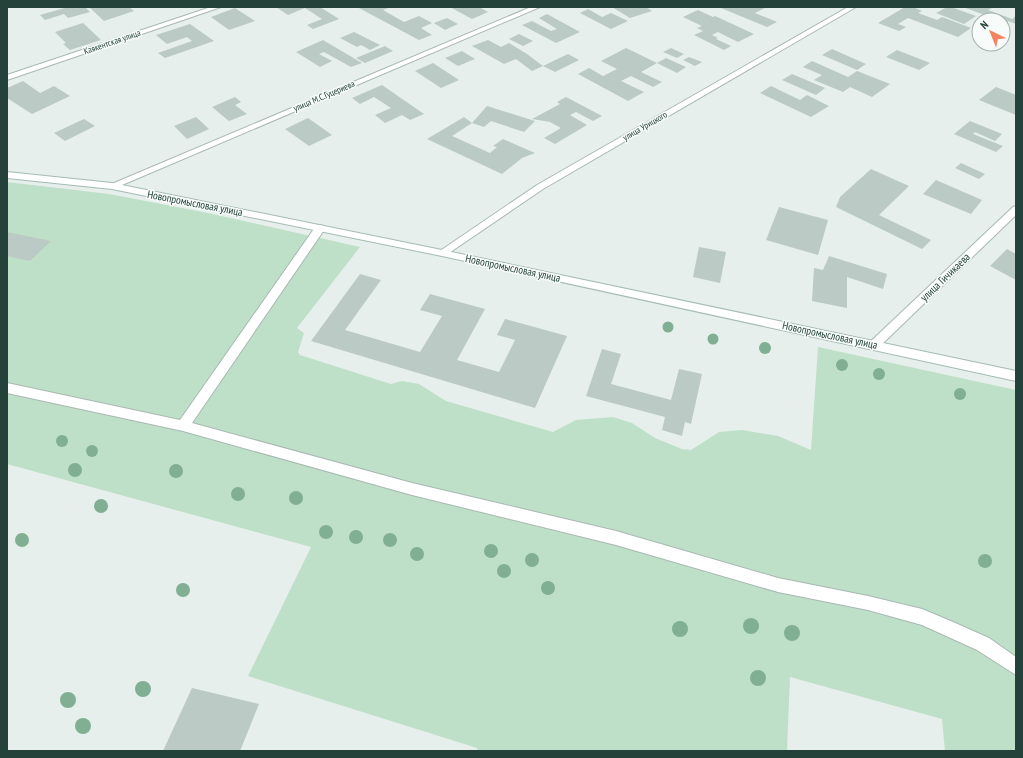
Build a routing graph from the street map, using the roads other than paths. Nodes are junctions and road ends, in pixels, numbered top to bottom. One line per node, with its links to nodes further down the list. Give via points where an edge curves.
1 (218, 7): 4 (street, Каякентская улица)
2 (537, 7): 6 (street, улица М.С.Гуцериева)
3 (853, 7): 9 (street, улица Урицкого, via 540,187)
4 (7, 78)
5 (7, 175): 6 (street, Новопромысловая улица)
6 (112, 186): 8 (street, Новопромысловая улица)
7 (1016, 209): 10 (street, улица Гичикаева)
8 (320, 228): 9 (street, Новопромысловая улица); 13 (street)
9 (442, 253): 10 (street, Новопромысловая улица)
10 (874, 345): 11 (street, Новопромысловая улица)
11 (1016, 376)
12 (7, 388): 13 (street)
13 (183, 426): 14 (street, via 412,489 616,538 778,585 868,602 922,617 983,644)
14 (1016, 667)

